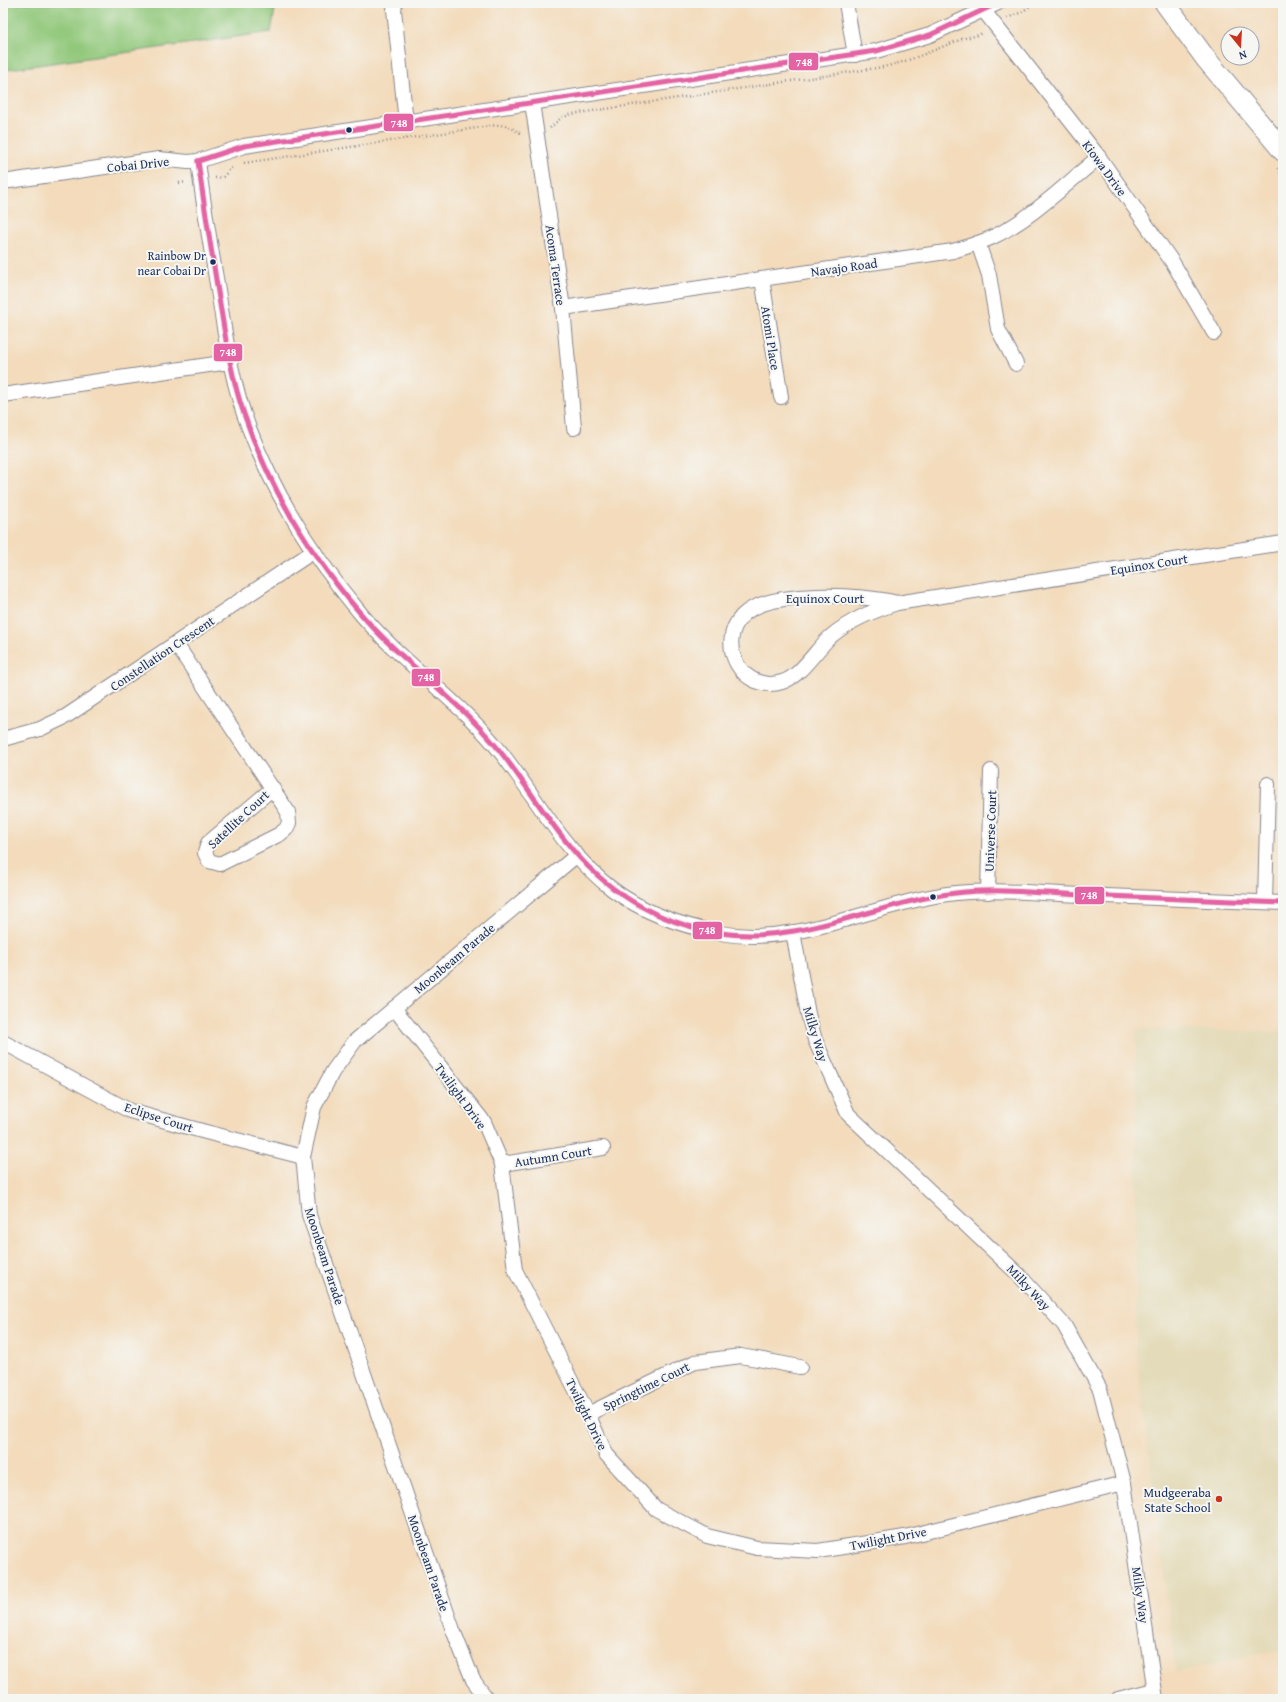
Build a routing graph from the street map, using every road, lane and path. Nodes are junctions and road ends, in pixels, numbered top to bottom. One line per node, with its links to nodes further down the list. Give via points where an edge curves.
1 (395, 3): 8 (street)
2 (846, 3): 6 (street)
3 (998, 3): 5 (street, Cobai Drive)
4 (1165, 3): 9 (street, via 1206,59)
5 (984, 11): 6 (street, Cobai Drive, via 912,41); 10 (street, Kiowa Drive)
6 (855, 55): 7 (street, Cobai Drive)
7 (532, 104): 8 (street, Cobai Drive); 15 (street, Acoma Terrace)
8 (406, 122): 11 (street, Cobai Drive, via 244,146)
9 (1283, 151)
10 (1099, 157): 13 (street, Navajo Road, via 1027,216); 16 (street, Kiowa Drive, via 1173,263)
11 (198, 161): 12 (street, Cobai Drive, via 160,159); 17 (street)
12 (3, 182)
13 (978, 243): 14 (street, Navajo Road, via 953,251); 18 (street, via 989,275 998,329)
14 (762, 279): 15 (street, Navajo Road); 20 (street, Atomi Place)
15 (563, 308): 21 (street, Acoma Terrace)
16 (1214, 333)
17 (229, 362): 19 (street); 23 (street, via 249,428 260,453 290,514)
18 (1016, 364)
19 (3, 395)
20 (781, 397)
21 (574, 428)
22 (1283, 543): 24 (street, Equinox Court)
23 (314, 551): 25 (street, Constellation Crescent); 30 (street, via 376,630 493,742)
24 (897, 603): 24 (street, Equinox Court, via 844,626 821,646 795,675 784,682 771,685 750,680 736,663 731,636 742,615 752,607 767,601 818,596 881,598)
25 (176, 644): 26 (street, Constellation Crescent, via 65,717 40,729); 29 (street, Satellite Court)
26 (3, 739)
27 (992, 771): 31 (street, Universe Court)
28 (1268, 784): 32 (street)
29 (273, 788): 29 (street, Satellite Court, via 289,816 286,829 220,864 209,861 205,853 208,843)
30 (577, 855): 34 (street, via 610,888 637,906 668,920 723,934 754,936); 35 (street, Moonbeam Parade)
31 (988, 892): 32 (street); 34 (street, via 933,896)
32 (1265, 902): 33 (street)
33 (1283, 903)
34 (793, 932): 42 (street, Milky Way, via 815,1040 848,1114 1018,1274 1064,1325 1100,1389)
35 (394, 1008): 38 (street, Moonbeam Parade, via 355,1041 333,1071 314,1107); 39 (street, Twilight Drive, via 484,1122)
36 (3, 1042): 38 (street, Eclipse Court, via 130,1110)
37 (604, 1148): 39 (street, Autumn Court)
38 (303, 1156): 44 (street, Moonbeam Parade, via 310,1215 453,1630 473,1680)
39 (502, 1164): 41 (street, Twilight Drive, via 514,1270)
40 (800, 1367): 41 (street, Springtime Court, via 741,1356 695,1362)
41 (588, 1414): 42 (street, Twilight Drive, via 606,1454 656,1509 707,1536 757,1548 818,1551 905,1537)
42 (1124, 1483): 43 (street, Milky Way)
43 (1155, 1695): 45 (street)
44 (487, 1699)
45 (1118, 1699)

